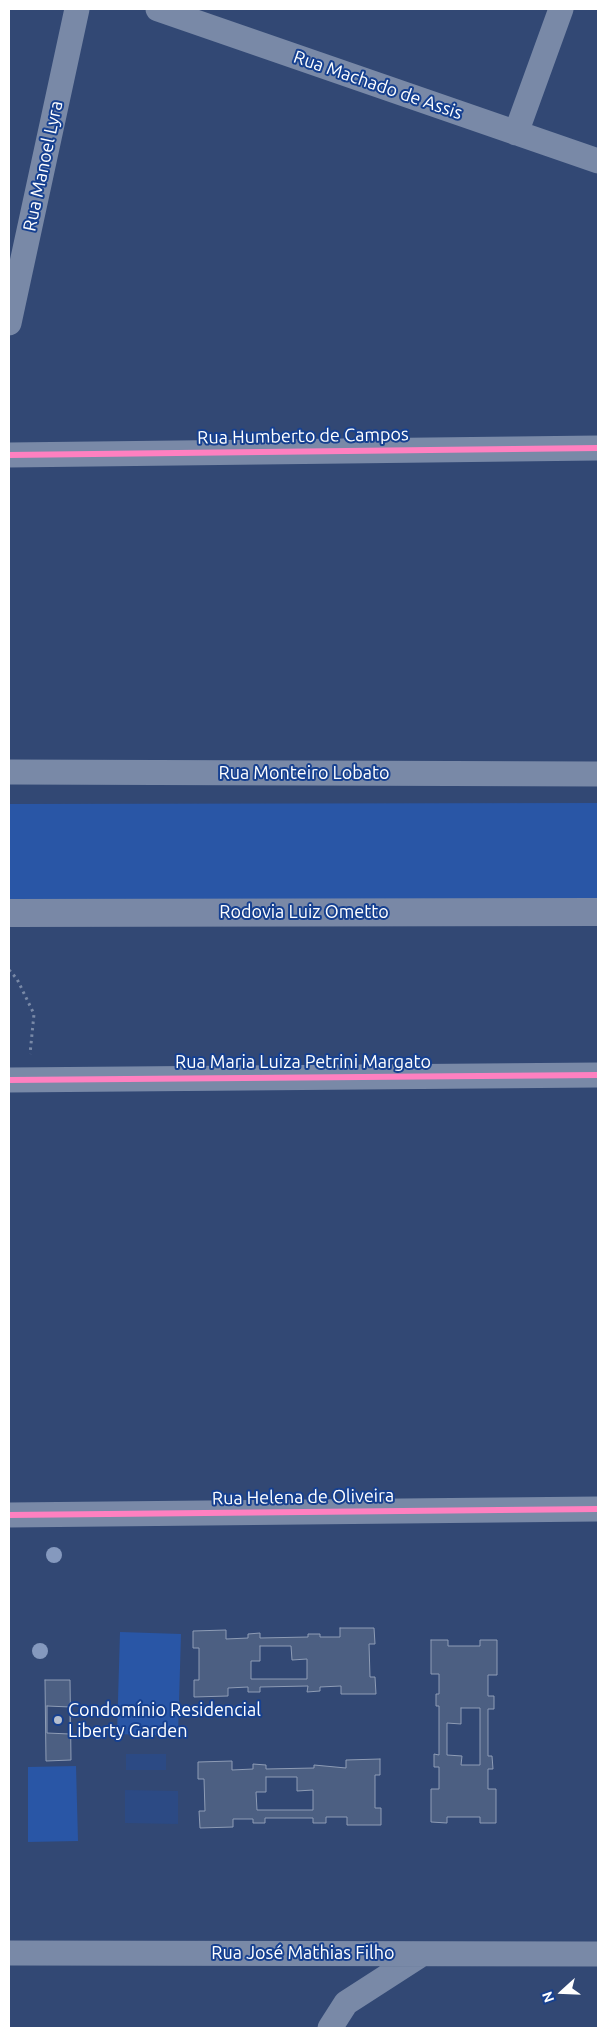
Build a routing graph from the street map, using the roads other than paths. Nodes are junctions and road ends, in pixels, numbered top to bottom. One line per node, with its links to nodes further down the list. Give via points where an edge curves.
1 (77, 9): 6 (street, Rua Manoel Lyra)
2 (158, 9): 4 (street, Rua Machado de Assis)
3 (561, 9): 4 (street)
4 (516, 133): 5 (street, Rua Machado de Assis)
5 (598, 162)
6 (9, 323)
7 (598, 448): 8 (street, Rua Humberto de Campos)
8 (9, 455)
9 (9, 772): 10 (street, Rua Monteiro Lobato)
10 (598, 774)
11 (598, 912): 12 (main road, Rodovia Luiz Ometto)
12 (9, 913)
13 (598, 1075): 14 (street, Rua Maria Luiza Petrini Margato)
14 (9, 1080)
15 (598, 1509): 16 (street, Rua Helena de Oliveira)
16 (9, 1515)
17 (9, 1953): 18 (street, Rua José Mathias Filho)
18 (422, 1954): 19 (street, Rua José Mathias Filho); 20 (street, via 346,2003)
19 (598, 1954)
20 (330, 2028)

